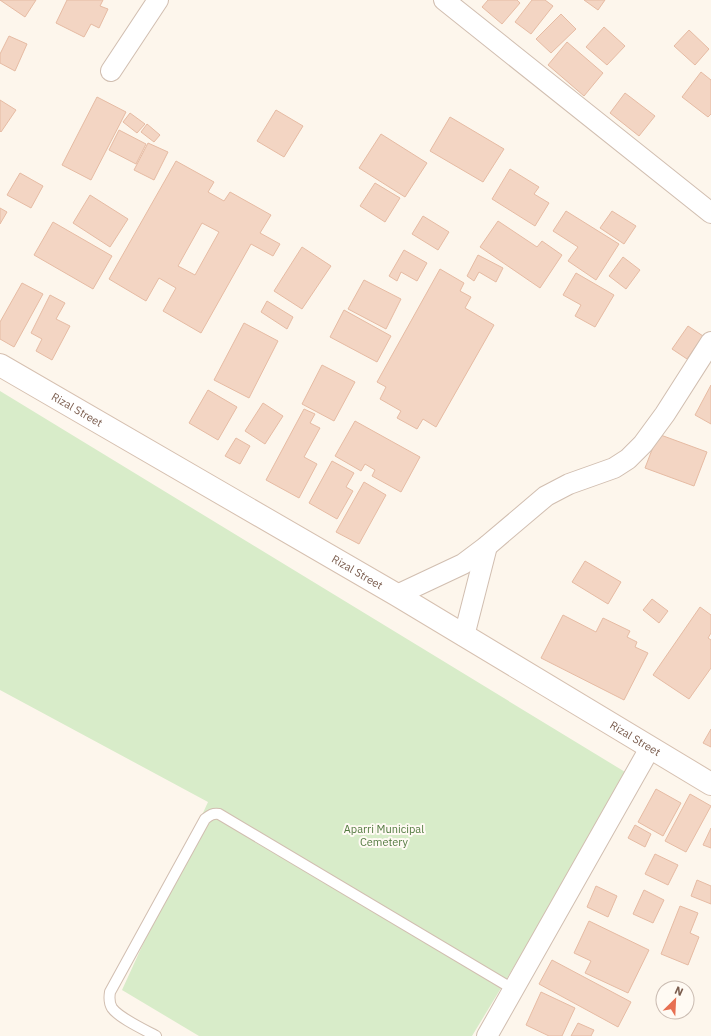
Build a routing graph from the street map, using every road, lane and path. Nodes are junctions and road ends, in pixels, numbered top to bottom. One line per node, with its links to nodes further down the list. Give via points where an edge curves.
1 (158, 0): 3 (street)
2 (444, 0): 4 (street)
3 (111, 71)
4 (711, 213)
5 (711, 342): 7 (street, via 665,414 643,444 628,459 614,468 569,484 546,496)
6 (0, 366): 8 (main road, Rizal Street)
7 (487, 546): 8 (street, via 462,564); 9 (street)
8 (397, 595): 9 (main road, Rizal Street)
9 (464, 636): 10 (main road, Rizal Street)
10 (650, 748): 11 (main road, Rizal Street); 12 (street)
11 (711, 784)
12 (513, 989): 13 (lane, via 215,813 206,819 110,992 112,1008); 14 (street)
13 (156, 1036)
14 (487, 1036)

